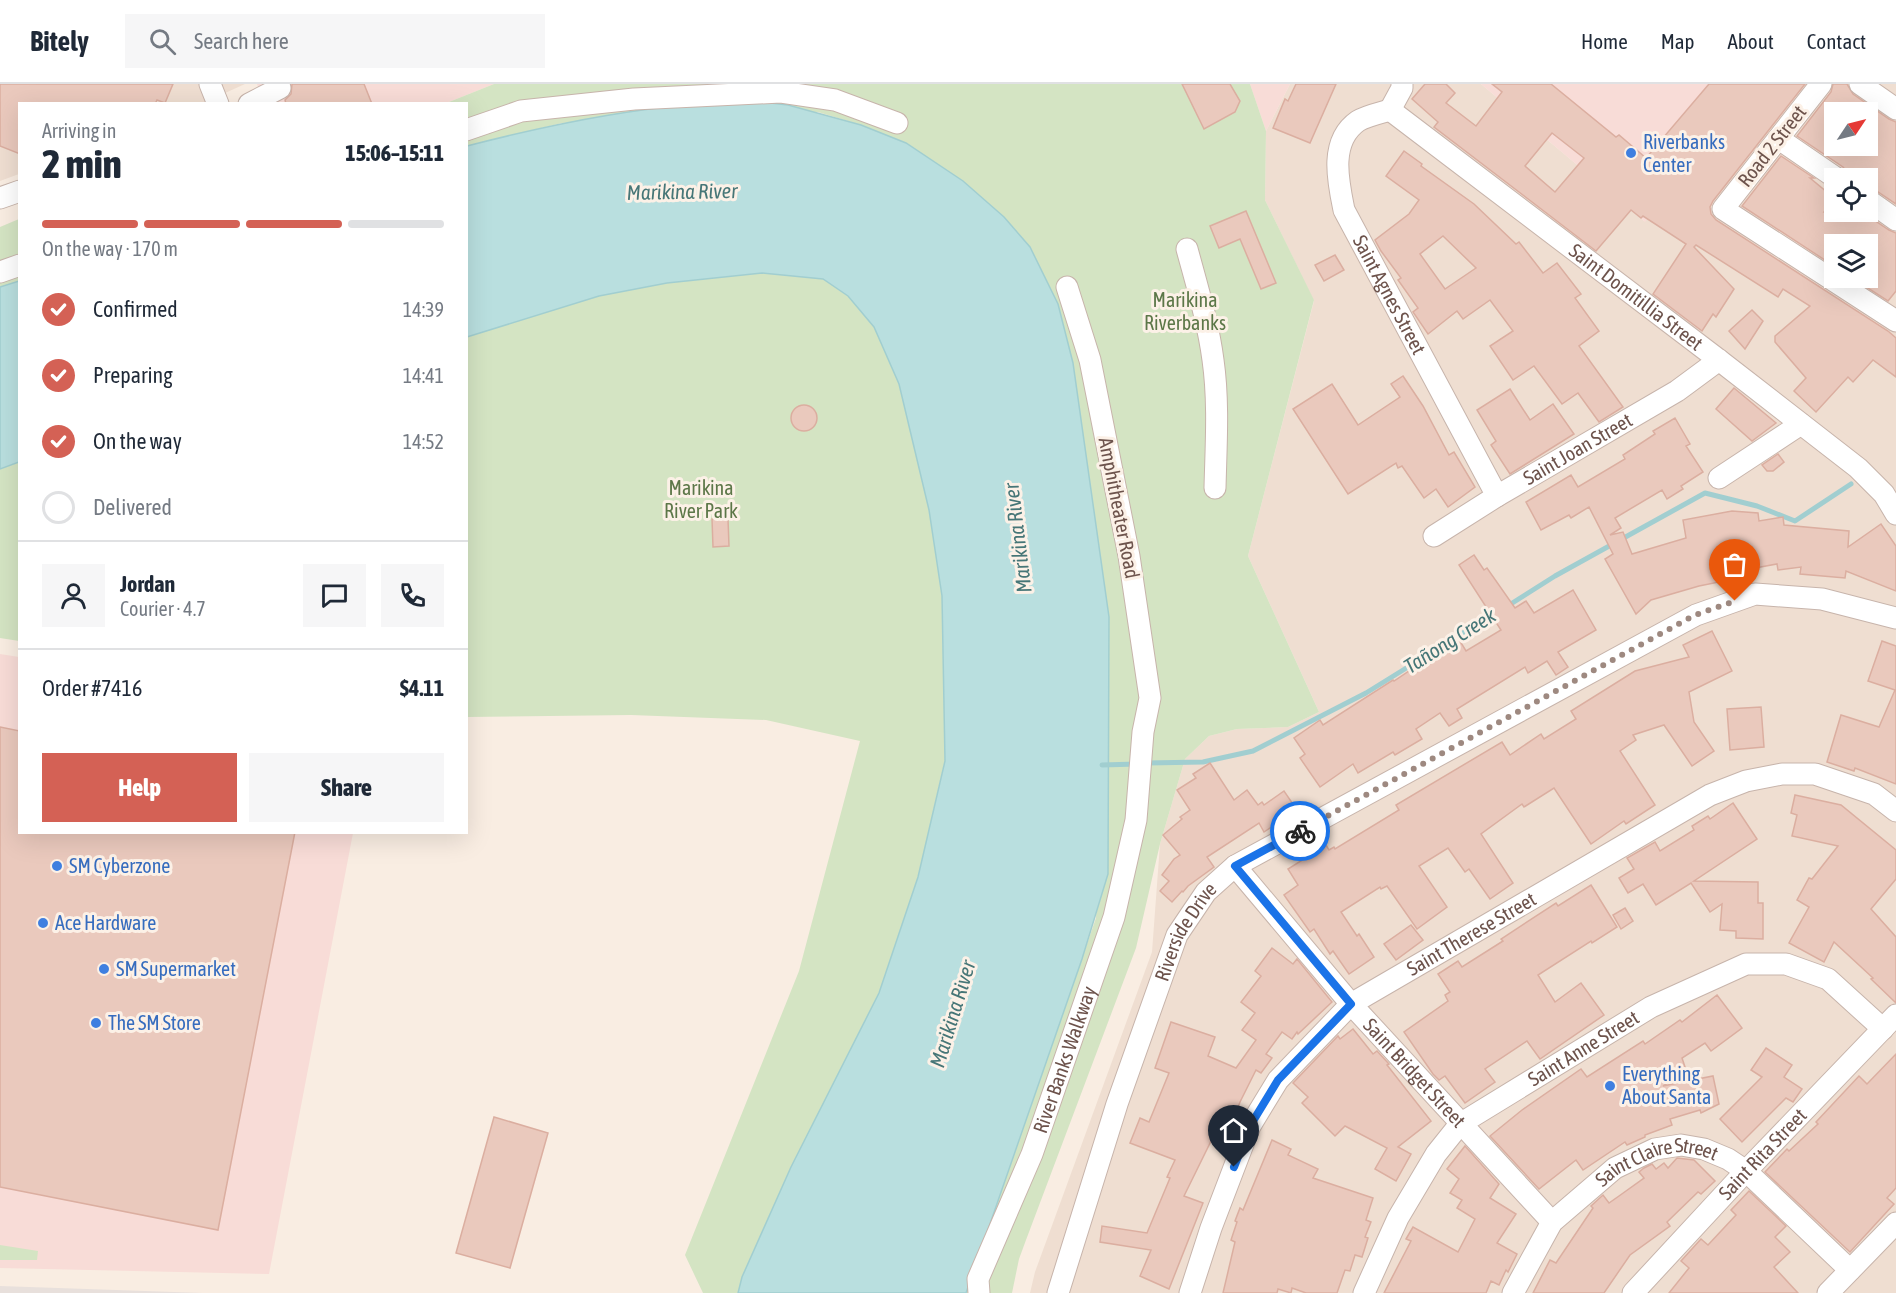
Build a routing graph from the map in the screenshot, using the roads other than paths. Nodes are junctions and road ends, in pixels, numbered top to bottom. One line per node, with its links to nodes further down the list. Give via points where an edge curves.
1 (210, 84): 6 (street)
2 (1402, 84): 9 (street)
3 (1821, 84): 12 (street, Road 2 Street)
4 (1860, 84): 8 (street)
5 (280, 88): 7 (street)
6 (217, 102)
7 (253, 102)
8 (1896, 109)
9 (1390, 110): 23 (street, Saint Domitillia Street); 27 (street, Saint Agnes Street, via 1358,121 1342,139 1337,180 1344,210)
10 (897, 123): 11 (street, via 834,100 781,92 664,97 521,111)
11 (468, 129)
12 (1779, 139): 13 (street); 22 (street, Road 2 Street, via 1723,209)
13 (1824, 170)
14 (18, 192): 15 (street)
15 (0, 198)
16 (1878, 207): 17 (street)
17 (1896, 220)
18 (1187, 249): 26 (street, via 1214,362)
19 (18, 266): 20 (street)
20 (0, 272)
21 (1066, 287): 32 (street, Amphitheater Road, via 1090,360 1129,556 1150,698 1143,732)
22 (1896, 321)
23 (1719, 360): 24 (street, Saint Domitillia Street); 27 (street, Saint Joan Street, via 1677,391)
24 (1801, 424): 25 (street); 28 (street, Saint Domitillia Street, via 1863,472)
25 (1719, 478)
26 (1215, 489)
27 (1497, 496): 29 (street, Saint Joan Street)
28 (1896, 514)
29 (1434, 536)
30 (1896, 618): 33 (street, Riverside Drive, via 1822,599 1755,594 1695,615)
31 (1896, 811): 34 (street, Saint Therese Street, via 1874,795 1815,774 1782,774 1746,781 1710,795)
32 (1136, 820): 41 (street, River Banks Walkway, via 1114,916 1032,1154 978,1280)
33 (1235, 866): 34 (street, Saint Bridget Street); 42 (street, Riverside Drive, via 1206,891 1177,935 1117,1104)
34 (1351, 1004): 36 (street, Saint Bridget Street); 43 (street, Saint Therese Street, via 1278,1080 1250,1126)
35 (1889, 1022): 36 (street, Saint Anne Street, via 1828,980 1786,964 1746,964 1651,1007); 37 (street, Saint Rita Street)
36 (1460, 1124): 38 (street, Saint Bridget Street); 44 (street, Saint Anne Street, via 1436,1154 1398,1218)
37 (1746, 1171): 38 (street, Saint Claire Street, via 1704,1149 1681,1145 1655,1149 1615,1168); 40 (street, Saint Claire Street); 46 (street, Saint Rita Street)
38 (1552, 1222): 45 (street, Saint Claire Street)
39 (1896, 1223): 40 (street)
40 (1850, 1270): 47 (street)
41 (979, 1293)
42 (1058, 1293)
43 (1190, 1293)
44 (1364, 1293)
45 (1513, 1293)
46 (1633, 1293)
47 (1828, 1293)

